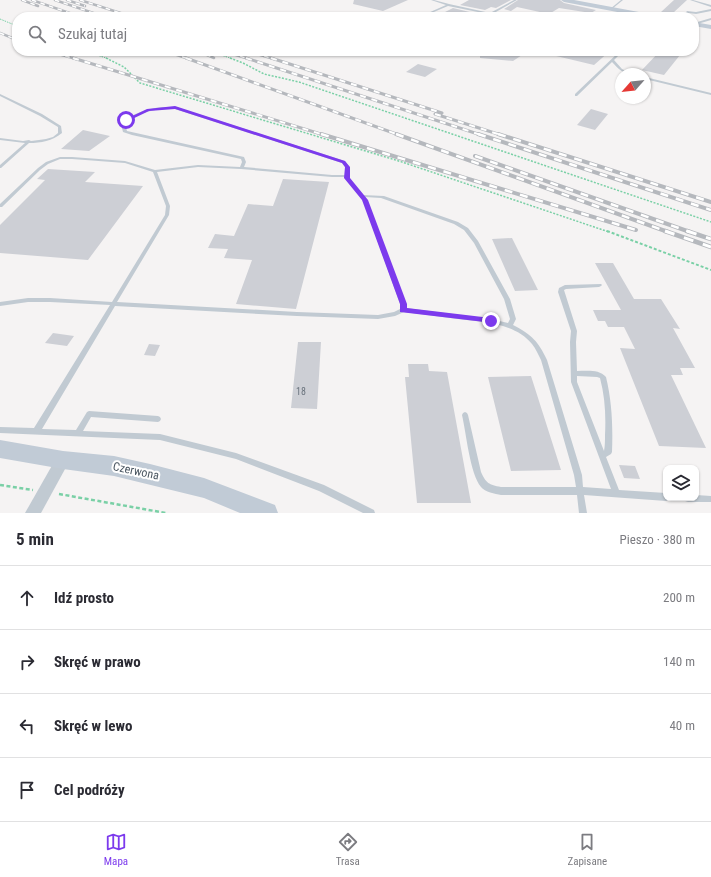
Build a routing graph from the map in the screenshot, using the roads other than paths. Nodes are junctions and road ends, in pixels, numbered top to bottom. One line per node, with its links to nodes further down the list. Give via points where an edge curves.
1 (432, 0): 7 (lane)
2 (509, 0): 3 (lane)
3 (515, 0): 13 (lane)
4 (564, 0): 9 (main road)
5 (622, 0): 9 (lane)
6 (691, 0): 8 (lane)
7 (448, 5): 11 (lane); 12 (lane)
8 (711, 6)
9 (611, 9): 14 (main road)
10 (711, 10): 15 (lane)
11 (432, 12)
12 (481, 12)
13 (494, 12)
14 (628, 12)
15 (699, 12)
16 (711, 19): 17 (lane)
17 (699, 21)
18 (699, 25): 19 (main road)
19 (711, 27)
20 (616, 56): 21 (lane)
21 (612, 60): 22 (lane); 26 (lane)
22 (619, 68)
23 (651, 79): 24 (lane)
24 (711, 94)
25 (0, 95): 28 (lane, via 42,115 60,127 60,133 56,137 47,141)
26 (576, 95)
27 (1, 140): 28 (lane)
28 (29, 141): 29 (lane)
29 (0, 167)
30 (241, 168): 31 (lane, via 198,166); 32 (lane); 32 (lane, via 244,162 242,158 125,132 123,124 126,120 148,110 175,108 344,162)
31 (155, 171): 34 (lane, via 126,162 72,158 53,160 39,169); 37 (lane, via 168,206 167,215)
32 (347, 176): 33 (lane, via 350,184)
33 (363, 196): 38 (lane); 39 (lane, via 382,197 456,222 466,229 476,242 507,299 513,319)
34 (0, 206)
35 (599, 285): 40 (lane, via 561,289 574,331)
36 (0, 304): 37 (lane, via 50,300)
37 (114, 304): 38 (lane, via 378,317); 44 (lane)
38 (403, 310): 39 (lane, via 491,321)
39 (510, 326): 49 (lane, via 538,345)
40 (574, 373): 47 (lane, via 574,382); 47 (lane, via 598,374 603,377 611,422 608,452)
41 (465, 415): 49 (lane, via 478,470 483,484 490,489)
42 (158, 419): 45 (lane, via 89,414)
43 (0, 430): 44 (lane)
44 (36, 432): 45 (lane)
45 (78, 433): 56 (lane, via 160,437 236,456 321,488)
46 (0, 449): 48 (main road, Czerwona)
47 (602, 456): 50 (lane)
48 (63, 460): 54 (street); 55 (main road, Czerwona, via 114,466 204,488)
49 (581, 491): 50 (lane); 57 (lane)
50 (617, 494): 51 (lane)
51 (663, 497)
52 (699, 498): 53 (lane)
53 (710, 499)
54 (33, 513)
55 (267, 513)
56 (371, 513)
57 (583, 513)

